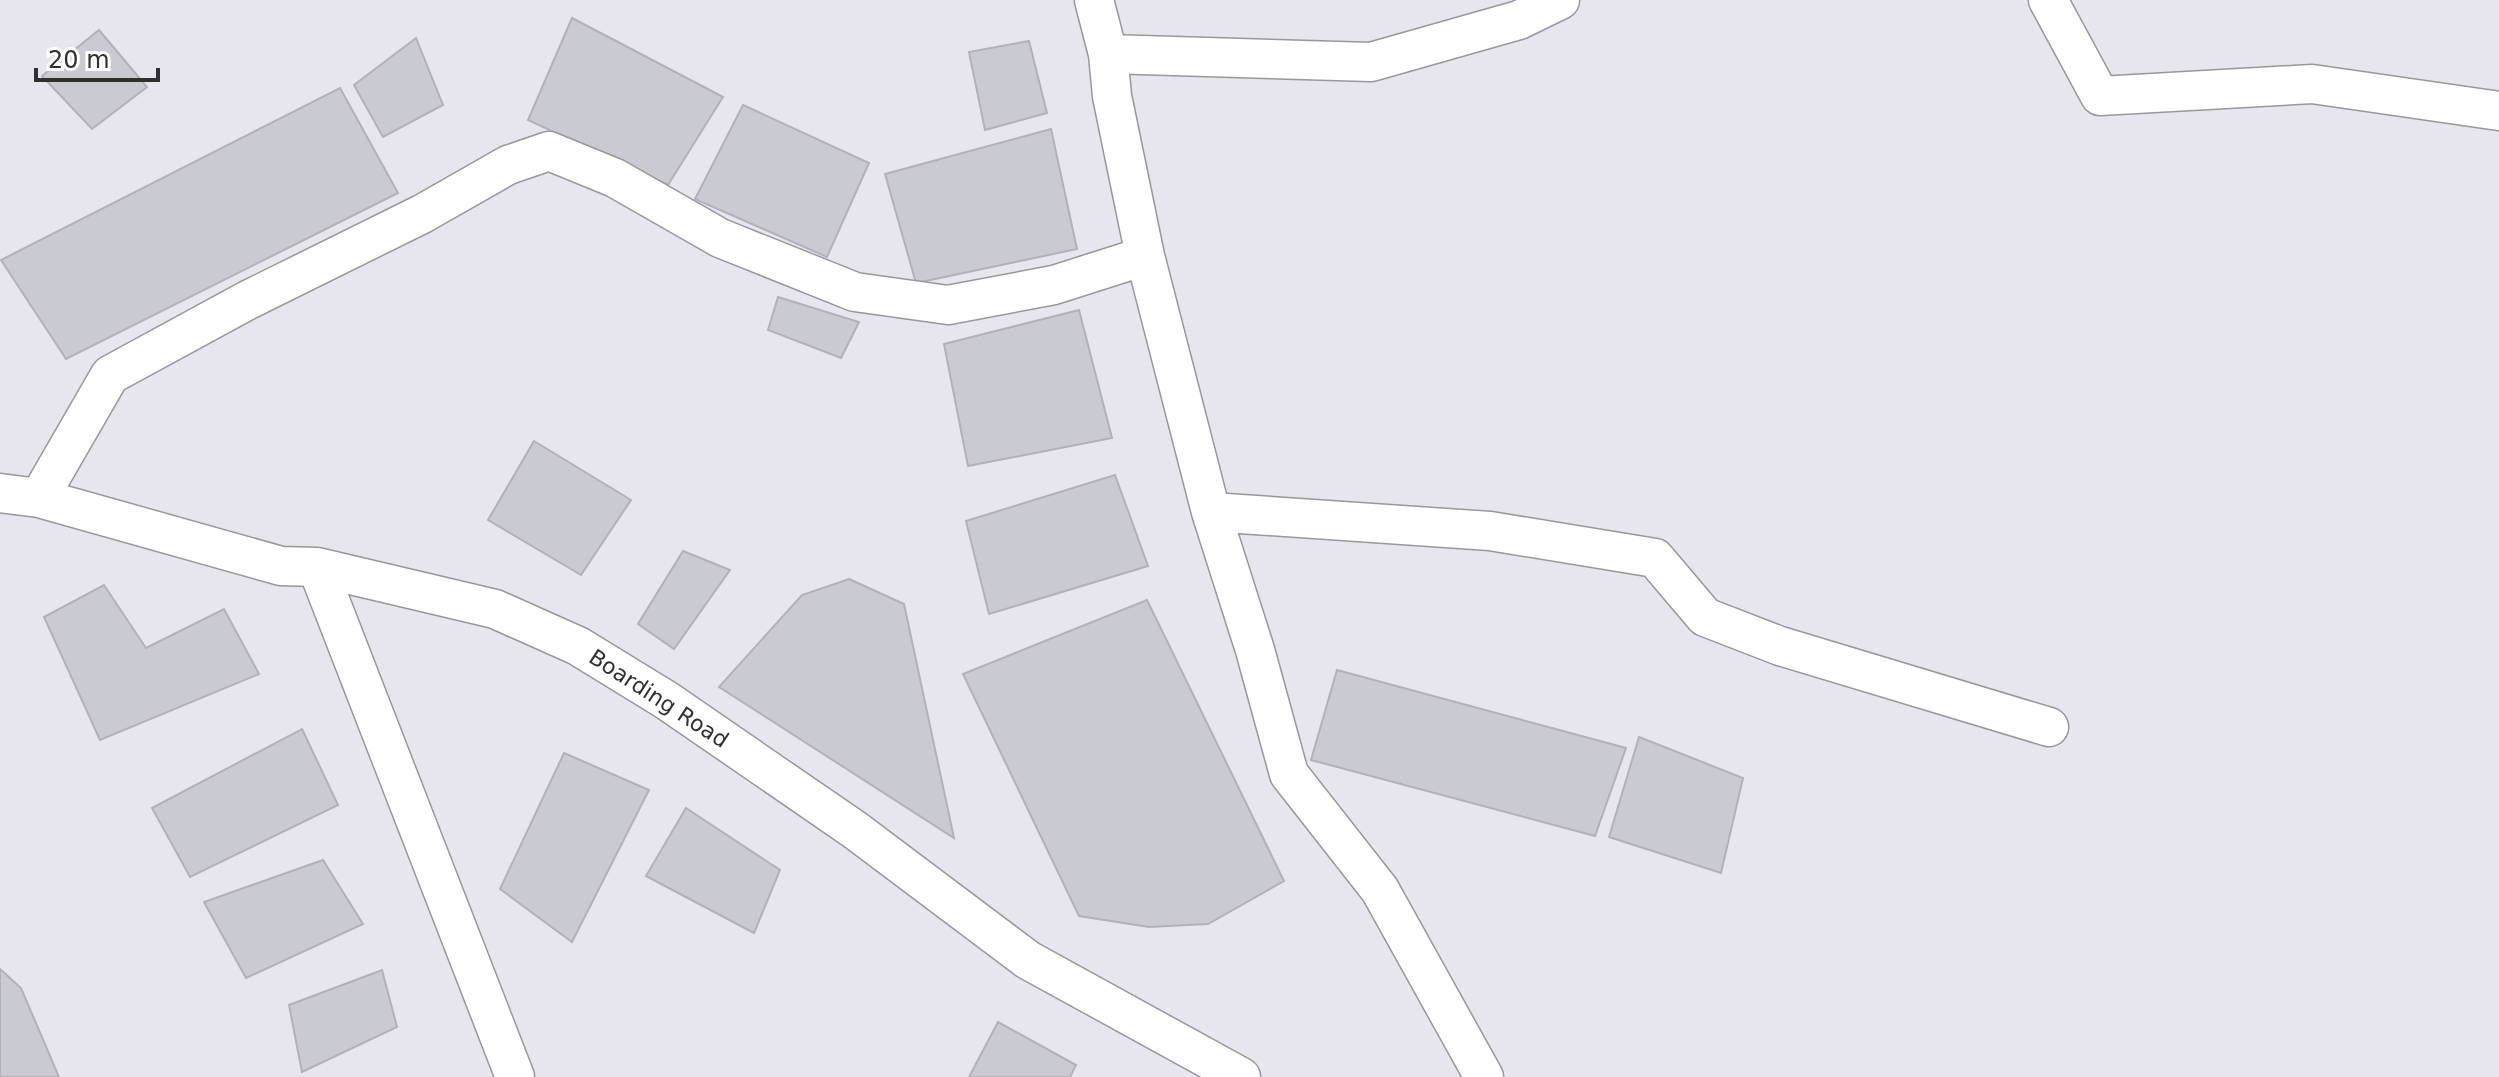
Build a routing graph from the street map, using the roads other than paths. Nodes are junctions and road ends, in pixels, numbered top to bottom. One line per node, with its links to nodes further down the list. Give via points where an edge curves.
1 (1094, 0): 5 (street)
2 (1560, 0): 4 (street)
3 (2048, 0): 6 (street, via 2100,96 2312,84)
4 (1514, 10): 5 (street, via 1371,62)
5 (1108, 54): 7 (street)
6 (2499, 111)
7 (1145, 256): 9 (street, via 1054,285 948,305 855,292 720,238 615,178 549,151 508,165 110,375); 10 (street)
8 (0, 493): 9 (street, Boarding Road)
9 (39, 498): 11 (street, Boarding Road, via 281,566)
10 (1211, 512): 12 (street, via 1490,531 1655,558 1705,617 1780,646); 15 (street, via 1289,774 1380,890)
11 (317, 567): 13 (street); 14 (street, Boarding Road, via 495,609 578,646 855,830 1028,960)
12 (2049, 727)
13 (515, 1077)
14 (1241, 1077)
15 (1484, 1077)

